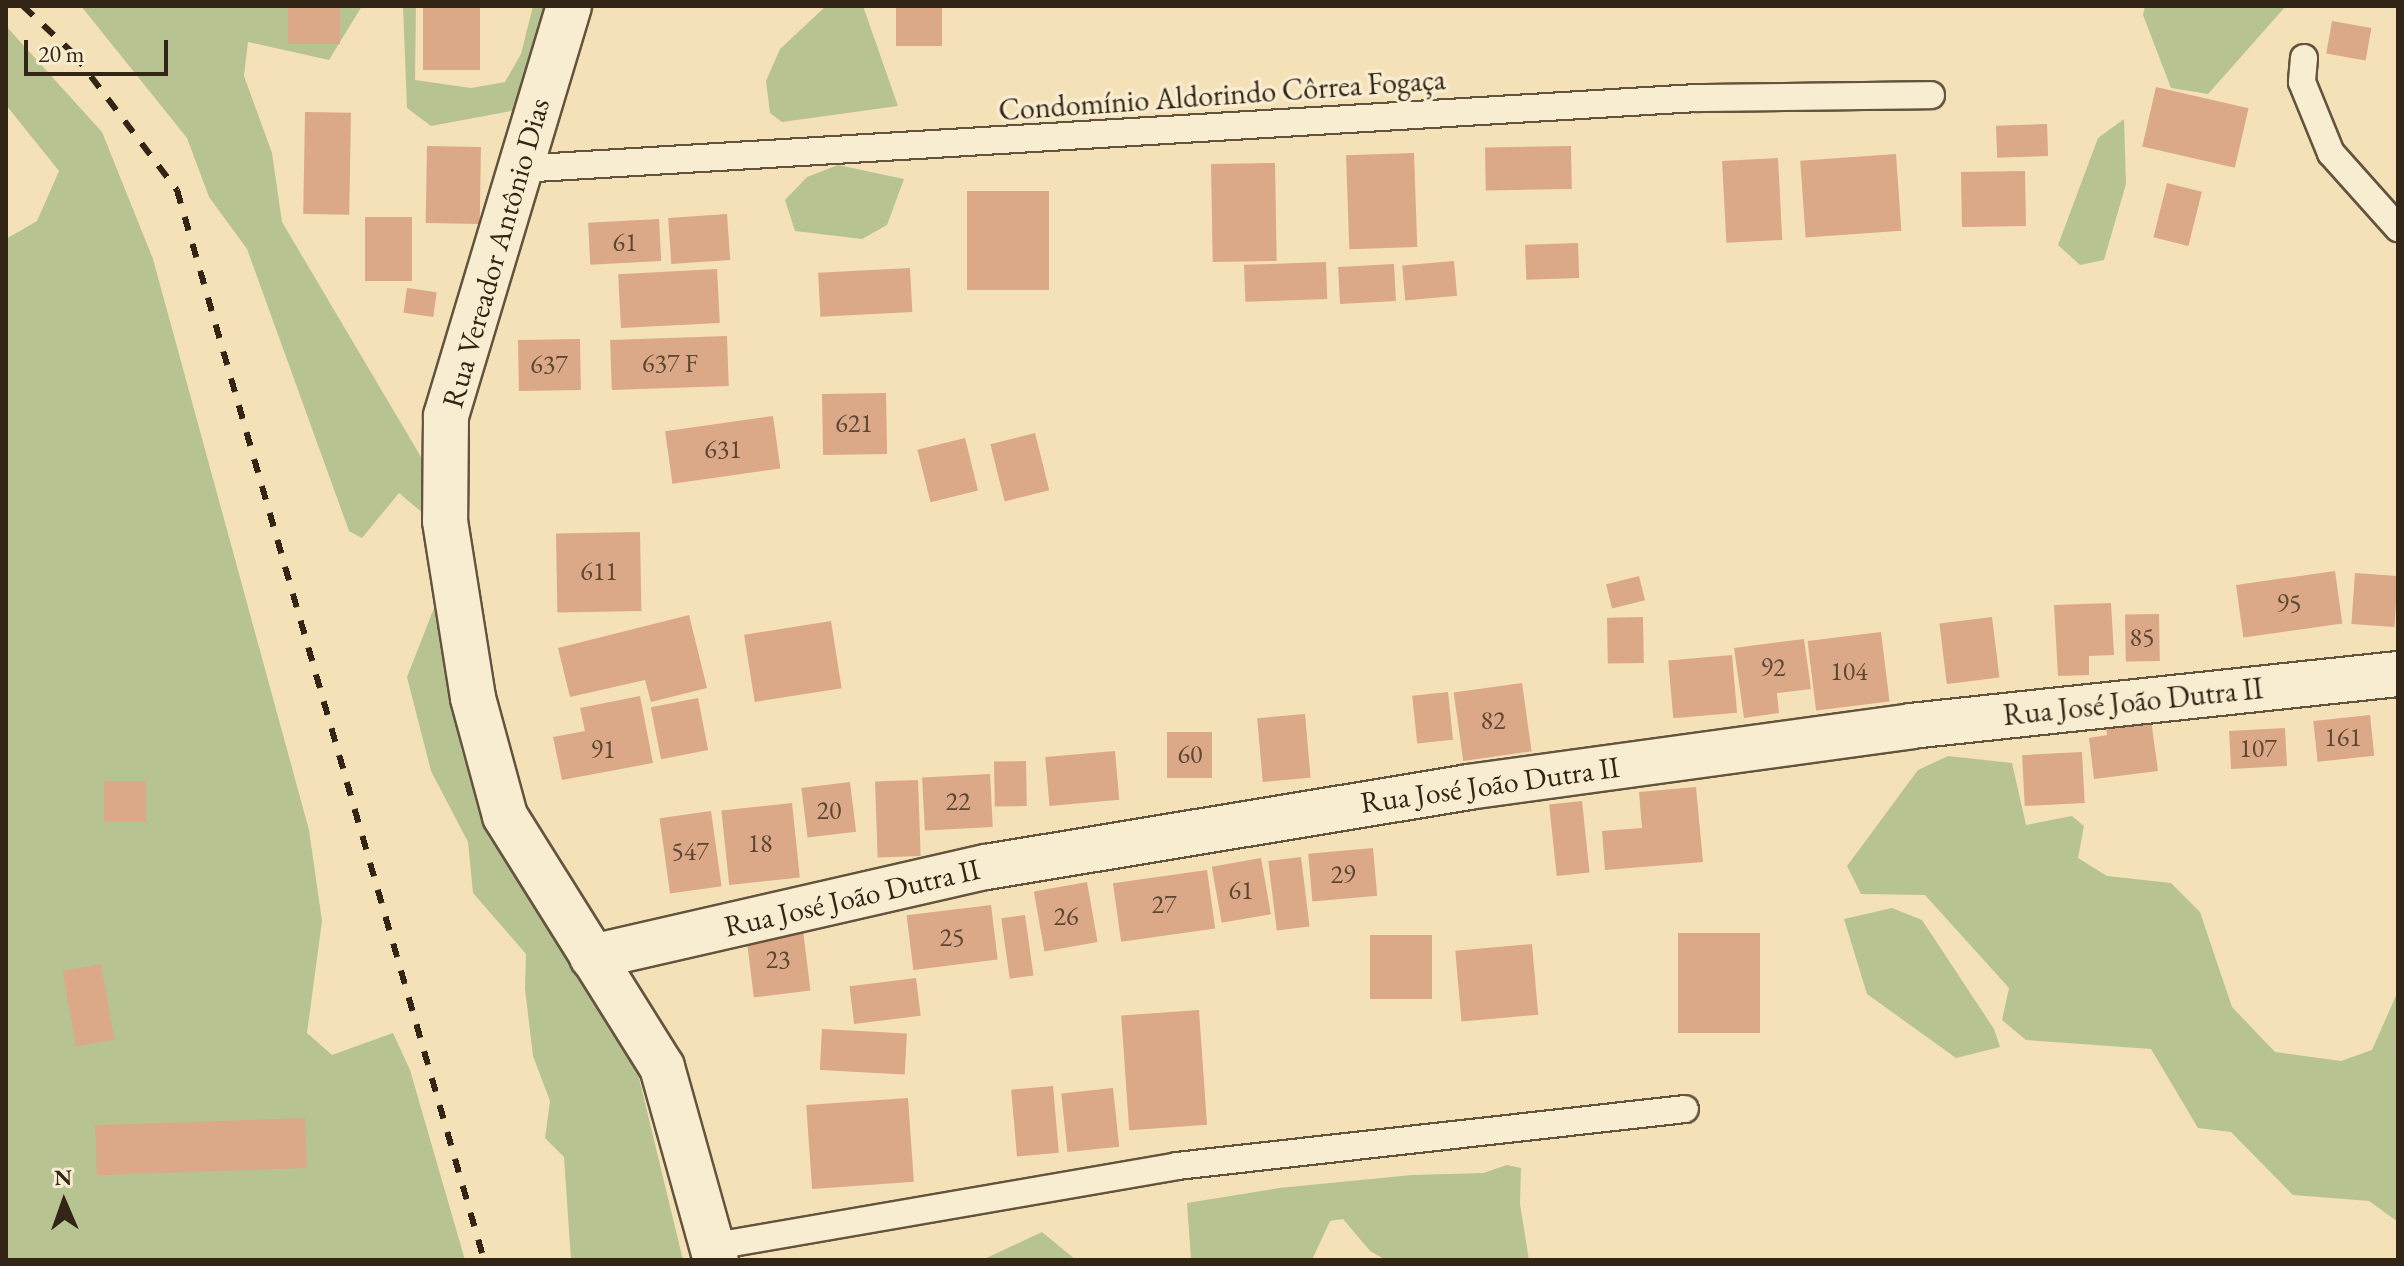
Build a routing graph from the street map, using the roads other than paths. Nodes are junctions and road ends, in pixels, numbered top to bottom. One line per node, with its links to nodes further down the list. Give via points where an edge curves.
1 (569, 6): 4 (street, Rua Vereador Antônio Dias)
2 (2304, 58): 5 (lane, via 2302,82 2331,153)
3 (1931, 95): 4 (lane, Condomínio Aldorindo Côrrea Fogaça, via 1698,98)
4 (519, 169): 7 (street, Rua Vereador Antônio Dias, via 446,416 445,521 473,698 505,816)
5 (2398, 228)
6 (2398, 674): 7 (street, Rua José João Dutra II, via 1911,726 1468,787 986,867)
7 (592, 957): 9 (street, Rua Vereador Antônio Dias, via 662,1067)
8 (1685, 1109): 9 (lane, via 1177,1166)
9 (716, 1253)

